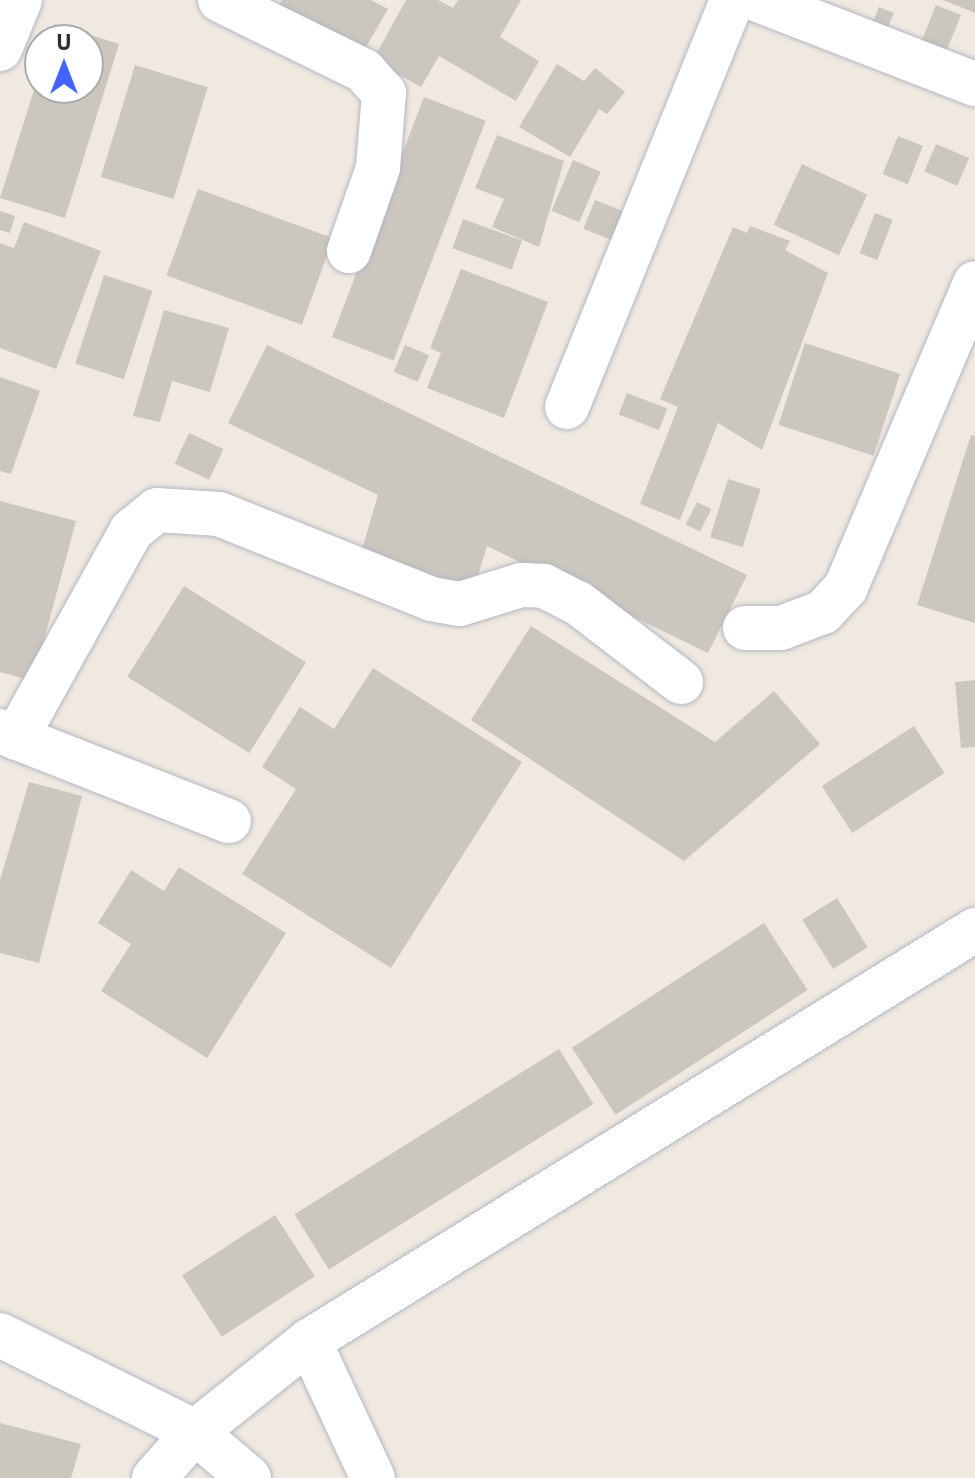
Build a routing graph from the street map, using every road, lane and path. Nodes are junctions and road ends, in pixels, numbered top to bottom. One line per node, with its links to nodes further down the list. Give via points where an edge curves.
1 (20, 0): 5 (street)
2 (220, 0): 7 (street, via 364,71 384,93 378,168)
3 (732, 0): 9 (street)
4 (758, 0): 6 (street)
5 (0, 49)
6 (975, 84)
7 (349, 251)
8 (975, 283): 10 (street, via 846,587 823,612 781,628)
9 (567, 407)
10 (745, 628)
11 (681, 682): 12 (street, via 578,603 544,586 521,585 460,604 431,599 219,514 157,510 131,531)
12 (8, 735): 13 (street)
13 (229, 821)
14 (975, 930): 16 (street)
15 (0, 1335): 17 (street)
16 (309, 1341): 17 (street); 20 (street)
17 (195, 1432): 18 (street); 19 (street)
18 (154, 1478)
19 (249, 1478)
20 (373, 1478)

